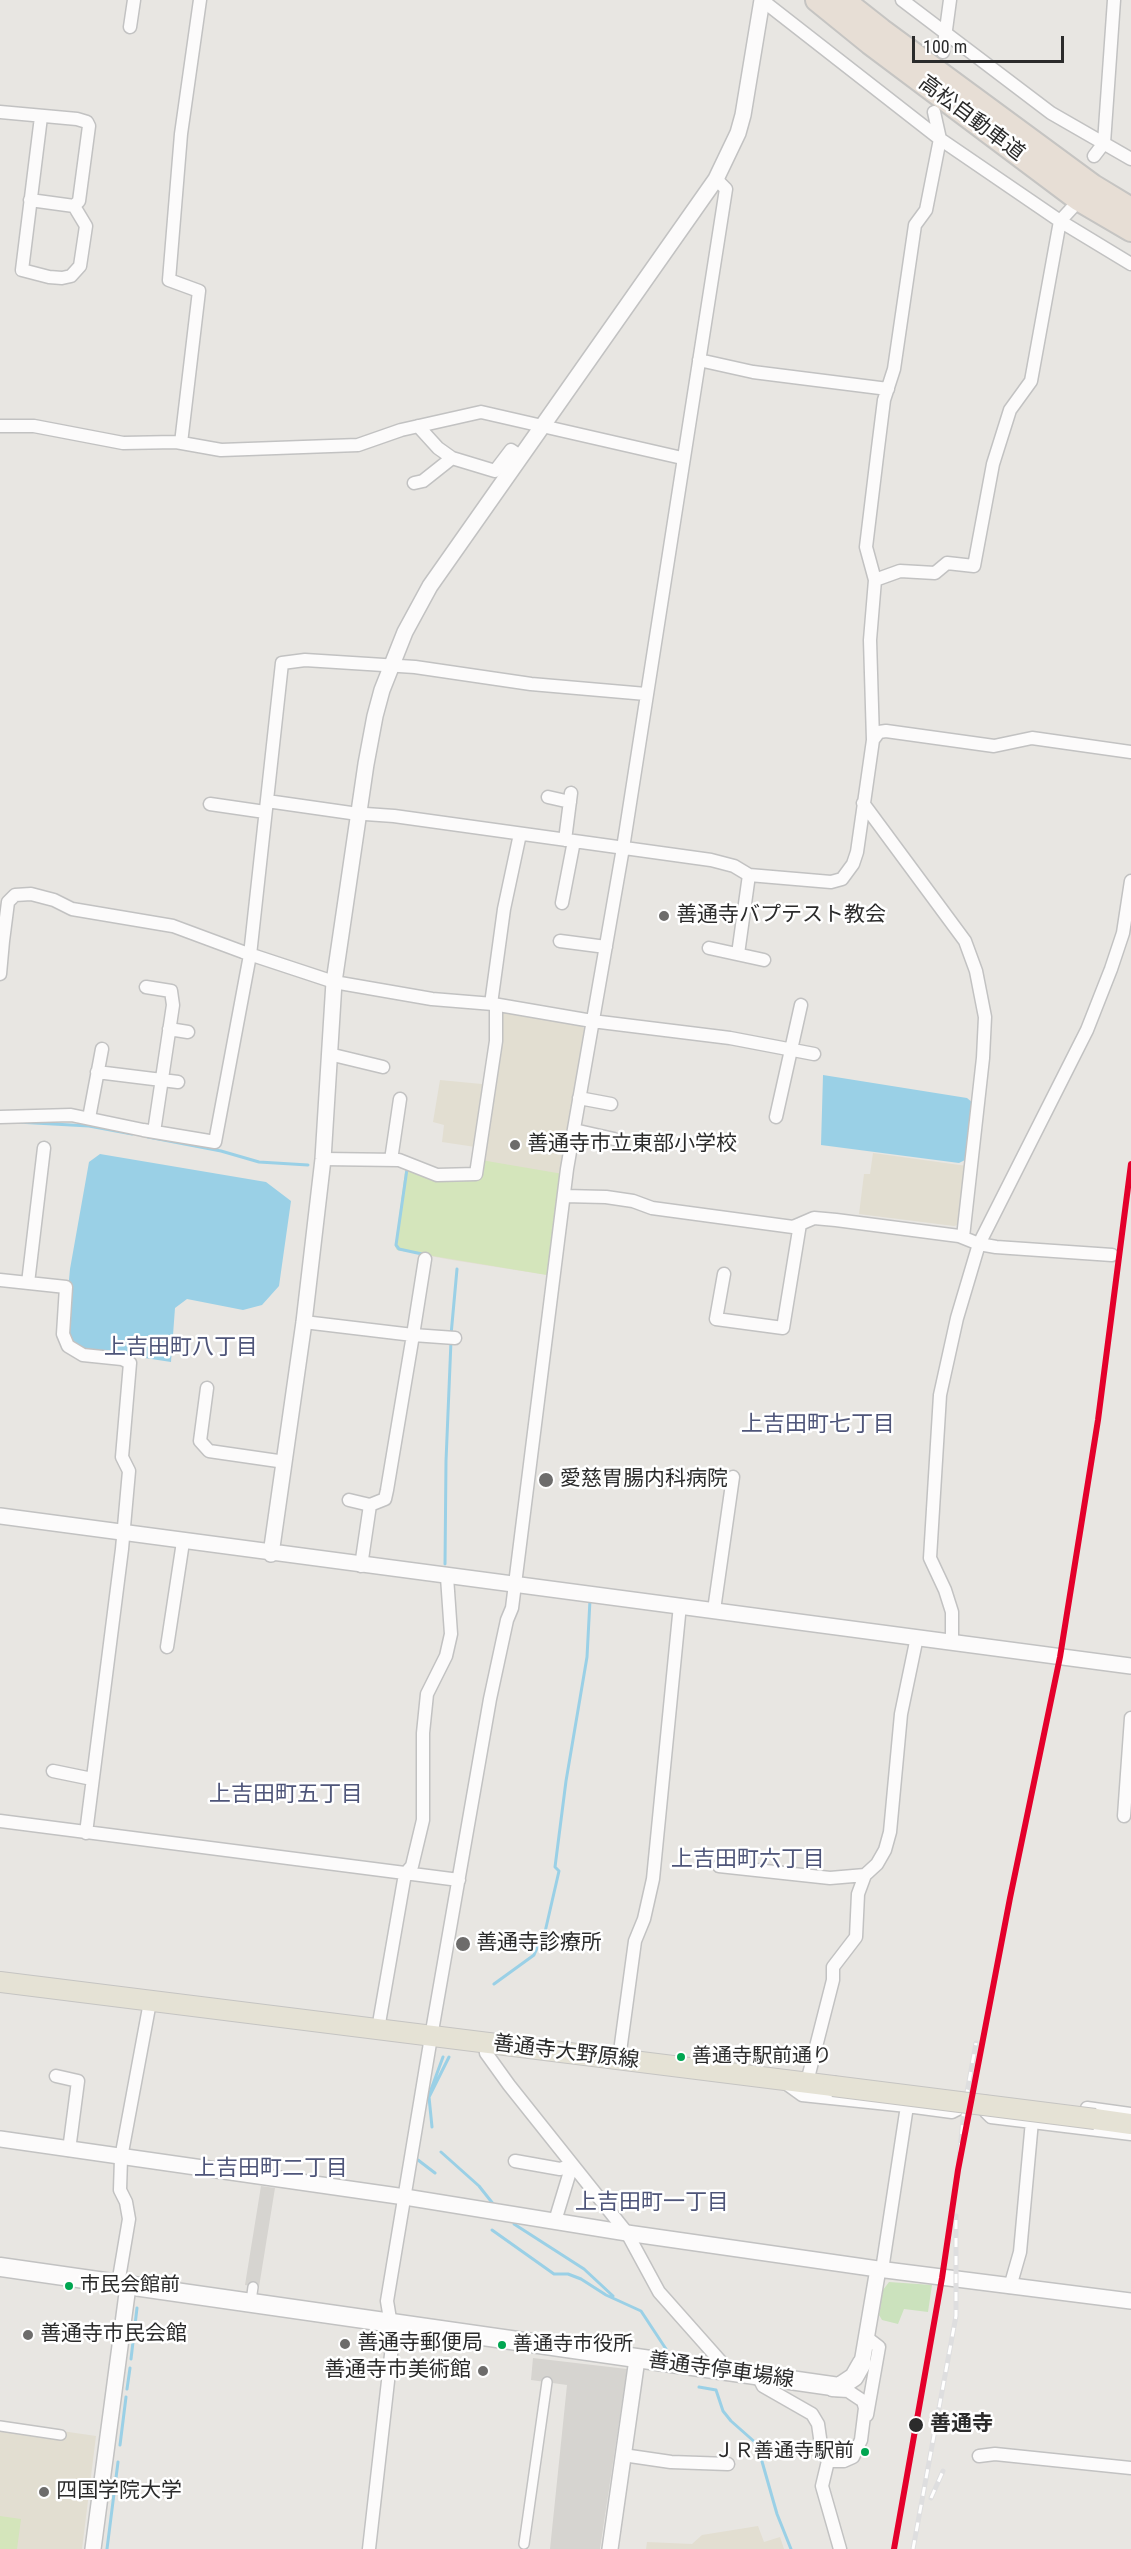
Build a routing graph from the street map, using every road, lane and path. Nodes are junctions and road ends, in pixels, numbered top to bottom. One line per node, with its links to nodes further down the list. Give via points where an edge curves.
1 (134, 0): 9 (street)
2 (200, 0): 32 (street, via 181,134 169,280 199,291)
3 (762, 0): 15 (street); 19 (street, via 743,115)
4 (817, 0): 25 (highway, 高松自動車道, via 1078,199)
5 (843, 0): 23 (highway, 高松自動車道, via 1093,186)
6 (902, 0): 10 (street)
7 (950, 0): 10 (street)
8 (1114, 0): 16 (street)
9 (130, 27)
10 (946, 35): 11 (street); 16 (street, via 1051,113)
11 (943, 52)
12 (0, 112): 14 (street)
13 (934, 112): 15 (street)
14 (41, 117): 20 (street); 21 (street, via 77,119 89,126 79,201)
15 (940, 139): 24 (street); 28 (street, via 926,210 915,225)
16 (1104, 143): 17 (street); 18 (street)
17 (1094, 156)
18 (1131, 159)
19 (716, 179): 27 (street, via 726,189); 31 (street)
20 (30, 200): 21 (street); 21 (street, via 22,270 49,277 71,276 80,266 86,226)
21 (74, 206)
22 (1072, 208): 24 (street)
23 (1131, 208)
24 (1060, 221): 26 (street); 37 (street, via 1031,381 1010,410 993,464 974,566 947,563 934,573 900,571)
25 (1131, 230)
26 (1131, 264)
27 (699, 360): 28 (street, via 753,372); 35 (street)
28 (888, 389): 37 (street, via 866,547)
29 (0, 426): 32 (street, via 34,426 123,443)
30 (418, 426): 31 (street, via 481,412); 32 (street, via 358,445 221,450); 34 (street)
31 (541, 426): 33 (street); 35 (street)
32 (181, 443)
33 (520, 456): 34 (street, via 511,450 495,471); 38 (street, via 430,586)
34 (452, 458): 36 (street, via 423,481)
35 (682, 458): 39 (street)
36 (414, 483)
37 (875, 580): 40 (street, via 870,640)
38 (391, 665): 39 (street, via 531,684); 45 (street, via 305,660 282,663); 46 (street, via 375,716)
39 (646, 694): 49 (street)
40 (873, 740): 41 (street, via 886,730 994,746 1032,738); 43 (street)
41 (1131, 752)
42 (548, 797): 48 (street, via 571,798)
43 (863, 803): 50 (street, via 857,852 842,879 831,882); 90 (street, via 965,940 976,971 985,1017 983,1058)
44 (210, 804): 45 (street)
45 (266, 807): 46 (street); 58 (street)
46 (358, 814): 47 (street); 61 (street)
47 (520, 834): 48 (street); 63 (street, via 504,909)
48 (569, 841): 49 (street); 52 (street)
49 (623, 848): 50 (street, via 711,860); 55 (street)
50 (750, 875): 57 (street)
51 (1131, 881): 91 (street, via 1123,933 1087,1030)
52 (562, 903)
53 (2, 940): 58 (street, via 8,902 15,895 31,894 72,909 173,926); 60 (street)
54 (560, 941): 55 (street)
55 (606, 947): 65 (street)
56 (709, 948): 57 (street)
57 (738, 954): 59 (street)
58 (250, 955): 61 (street); 83 (street, via 215,1142)
59 (764, 960)
60 (0, 974)
61 (334, 982): 63 (street, via 423,998); 70 (street)
62 (146, 987): 66 (street, via 171,991)
63 (494, 1005): 65 (street); 87 (street, via 496,1041 476,1174 437,1175)
64 (801, 1005): 69 (street)
65 (592, 1021): 69 (street); 76 (street)
66 (169, 1029): 67 (street); 74 (street)
67 (188, 1032)
68 (102, 1049): 73 (street)
69 (791, 1049): 71 (street); 80 (street)
70 (329, 1054): 72 (street); 86 (street)
71 (814, 1054)
72 (383, 1067)
73 (97, 1072): 74 (street); 81 (street)
74 (162, 1080): 75 (street); 83 (street)
75 (178, 1082)
76 (579, 1098): 78 (street); 82 (street)
77 (400, 1099): 87 (street)
78 (611, 1104)
79 (0, 1117): 81 (street, via 71,1114)
80 (776, 1117)
81 (89, 1118): 83 (street)
82 (574, 1130): 84 (street); 88 (street)
83 (154, 1132)
84 (615, 1139)
85 (44, 1148): 96 (street)
86 (323, 1159): 87 (street); 97 (street)
87 (392, 1160)
88 (564, 1196): 89 (street, via 606,1197 675,1211 793,1227); 111 (street)
89 (800, 1224): 90 (street, via 814,1218); 94 (street, via 783,1328 716,1319)
90 (963, 1237): 91 (street)
91 (979, 1244): 92 (street); 115 (street, via 957,1318 940,1401 930,1558 952,1612)
92 (1112, 1255)
93 (425, 1259): 98 (street)
94 (724, 1274)
95 (0, 1280): 96 (street)
96 (28, 1282): 106 (street, via 66,1287 63,1335 68,1346 83,1354 130,1363 122,1457 129,1471)
97 (304, 1322): 98 (street); 101 (street)
98 (413, 1335): 99 (street); 104 (street, via 385,1499)
99 (453, 1338)
100 (207, 1388): 101 (street, via 200,1441 209,1451)
101 (285, 1462): 108 (street)
102 (733, 1477): 113 (street)
103 (349, 1500): 104 (street)
104 (370, 1505): 109 (street)
105 (0, 1516): 106 (street)
106 (123, 1533): 107 (street); 120 (street)
107 (183, 1542): 108 (street); 116 (street)
108 (271, 1554): 109 (street)
109 (361, 1566): 110 (street)
110 (447, 1577): 111 (street); 125 (street, via 452,1634 427,1694 423,1820 412,1866)
111 (515, 1586): 112 (street); 127 (street, via 490,1699)
112 (680, 1605): 113 (street); 133 (street, via 653,1879 636,1941)
113 (714, 1610): 114 (street)
114 (917, 1636): 115 (street); 126 (street, via 901,1714 890,1832 877,1864)
115 (952, 1642): 117 (street)
116 (167, 1647)
117 (1131, 1666)
118 (1131, 1718): 121 (street)
119 (53, 1771): 120 (street)
120 (92, 1779): 123 (street)
121 (1124, 1816)
122 (0, 1821): 123 (street)
123 (86, 1833): 125 (street)
124 (719, 1866): 126 (street, via 830,1878)
125 (405, 1874): 127 (street); 130 (street)
126 (865, 1875): 134 (street, via 858,1894 856,1937 833,1967)
127 (459, 1880): 131 (street)
128 (0, 1982): 129 (main road, 善通寺大野原線)
129 (150, 2002): 130 (main road, 善通寺大野原線); 144 (street)
130 (378, 2029): 131 (main road, 善通寺大野原線)
131 (431, 2037): 132 (main road, 善通寺大野原線); 147 (street)
132 (485, 2043): 133 (main road, 善通寺大野原線); 146 (street, via 490,2059)
133 (619, 2059): 136 (main road, 善通寺大野原線)
134 (809, 2074): 136 (street); 137 (street, via 959,2094 958,2109 952,2112)
135 (56, 2076): 143 (street, via 78,2082)
136 (783, 2081): 137 (street, via 802,2095); 140 (main road, 善通寺大野原線, bridge)
137 (907, 2106): 151 (street)
138 (1131, 2114): 139 (street, via 987,2099 986,2112 991,2117)
139 (1032, 2121): 141 (street); 153 (street, via 1020,2252)
140 (1131, 2124)
141 (1131, 2134)
142 (0, 2139): 143 (street)
143 (69, 2150): 144 (street)
144 (121, 2158): 147 (street, via 269,2183); 152 (street, via 120,2190 129,2218)
145 (515, 2161): 146 (street, via 560,2169)
146 (572, 2165): 148 (street); 149 (street)
147 (405, 2197): 148 (street); 155 (street, via 387,2301)
148 (555, 2221): 149 (street)
149 (627, 2233): 151 (street); 159 (street, via 659,2292)
150 (0, 2267): 152 (main road, 善通寺停車場線)
151 (880, 2270): 153 (street); 156 (street)
152 (123, 2285): 155 (main road, 善通寺停車場線); 172 (street)
153 (1010, 2287): 154 (street)
154 (1131, 2301)
155 (392, 2323): 157 (main road, 善通寺停車場線); 173 (street)
156 (866, 2337): 158 (street); 163 (street, via 879,2347)
157 (637, 2359): 159 (main road, 善通寺停車場線); 166 (street)
158 (862, 2363): 161 (main road, 善通寺停車場線, via 854,2377 839,2387)
159 (731, 2372): 162 (main road, 善通寺停車場線, via 758,2376)
160 (547, 2382): 171 (street)
161 (821, 2385): 162 (main road, 善通寺停車場線); 163 (street, via 860,2398)
162 (786, 2389): 168 (street, via 818,2424 822,2452)
163 (866, 2416): 168 (street, via 853,2457)
164 (0, 2426): 165 (street)
165 (61, 2435)
166 (623, 2455): 169 (street, via 681,2463); 174 (street)
167 (980, 2456): 170 (street, via 995,2454)
168 (828, 2461): 175 (street, via 822,2486)
169 (728, 2464)
170 (1131, 2468)
171 (524, 2544)
172 (93, 2549)
173 (369, 2549)
174 (610, 2549)
175 (840, 2549)

